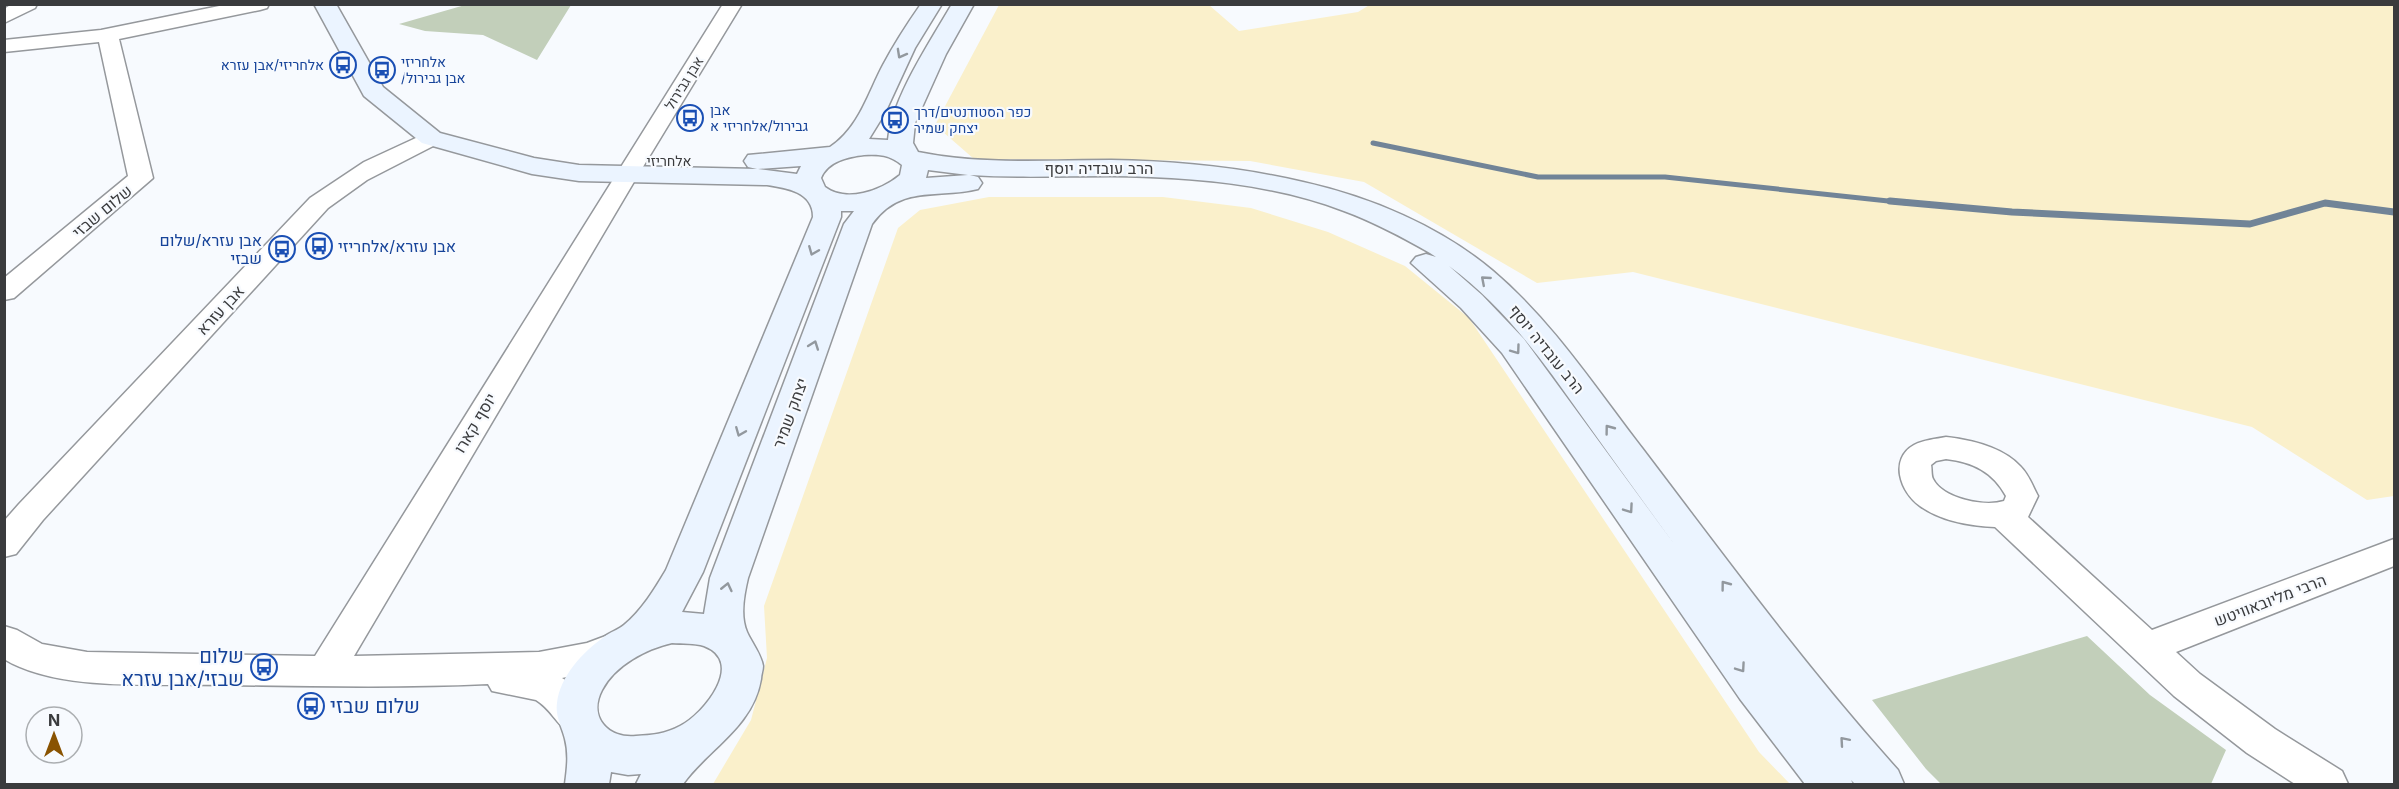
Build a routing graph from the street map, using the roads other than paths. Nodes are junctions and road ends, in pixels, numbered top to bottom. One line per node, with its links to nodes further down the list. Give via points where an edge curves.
1 (28, 4): 7 (street)
2 (260, 4): 8 (street)
3 (325, 4): 10 (street, אלחריזי, via 373,91)
4 (733, 4): 13 (street, אבן גבירול)
5 (932, 4): 11 (street, one-way to 11, via 905,46 860,133 850,146)
6 (963, 4): 12 (street, via 933,54 902,123 900,143)
7 (4, 17)
8 (108, 34): 9 (street); 16 (street, שלום שבזי, via 141,178)
9 (4, 46)
10 (431, 138): 13 (street, אלחריזי, via 552,171); 17 (street, אבן עזרא, via 367,170 320,203)
11 (836, 153): 12 (street, אלחריזי, via 880,147); 13 (street, אלחריזי, via 791,160); 14 (street, via 812,169 808,178)
12 (908, 156): 15 (street, via 915,165 915,174 910,183); 32 (street, הרב עובדיה יוסף, one-way to 12, via 1794,678 1543,340 1479,274 1441,248 1358,207 1267,181 1168,168 959,167)
13 (631, 168): 14 (street, אלחריזי, via 767,177 794,181); 25 (street, יוסף קארו)
14 (815, 192): 15 (street, אלחריזי, via 851,203); 22 (street, one-way to 22, via 827,210 827,217 684,572 664,608)
15 (895, 193): 23 (street, יצחק שמיר, one-way to 15, via 723,613 729,578 858,224 869,209); 31 (street, הרב עובדיה יוסף, one-way to 31, via 955,183 1145,183 1212,188 1258,195 1332,217 1419,259 1454,283 1513,346 1755,687)
16 (4, 292)
17 (18, 512): 19 (street)
18 (2004, 515): 24 (street)
19 (4, 546)
20 (2394, 552): 24 (street, הרבי מליובאוויטש)
21 (4, 640): 25 (street, via 34,658 87,667)
22 (630, 641): 23 (street, via 685,626 708,630); 26 (street, via 590,657 539,667); 27 (street, via 604,659 588,678 579,699)
23 (732, 644): 28 (street, via 741,659 740,689 729,710)
24 (2145, 648): 33 (street, via 2231,719)
25 (324, 670): 26 (street)
26 (436, 671): 27 (street, via 529,683 553,690 565,699)
27 (582, 727): 28 (street, via 601,749 636,757 676,749); 29 (street, via 590,766)
28 (701, 736): 30 (street)
29 (587, 784)
30 (658, 784)
31 (1831, 784)
32 (1882, 784)
33 (2328, 784)

